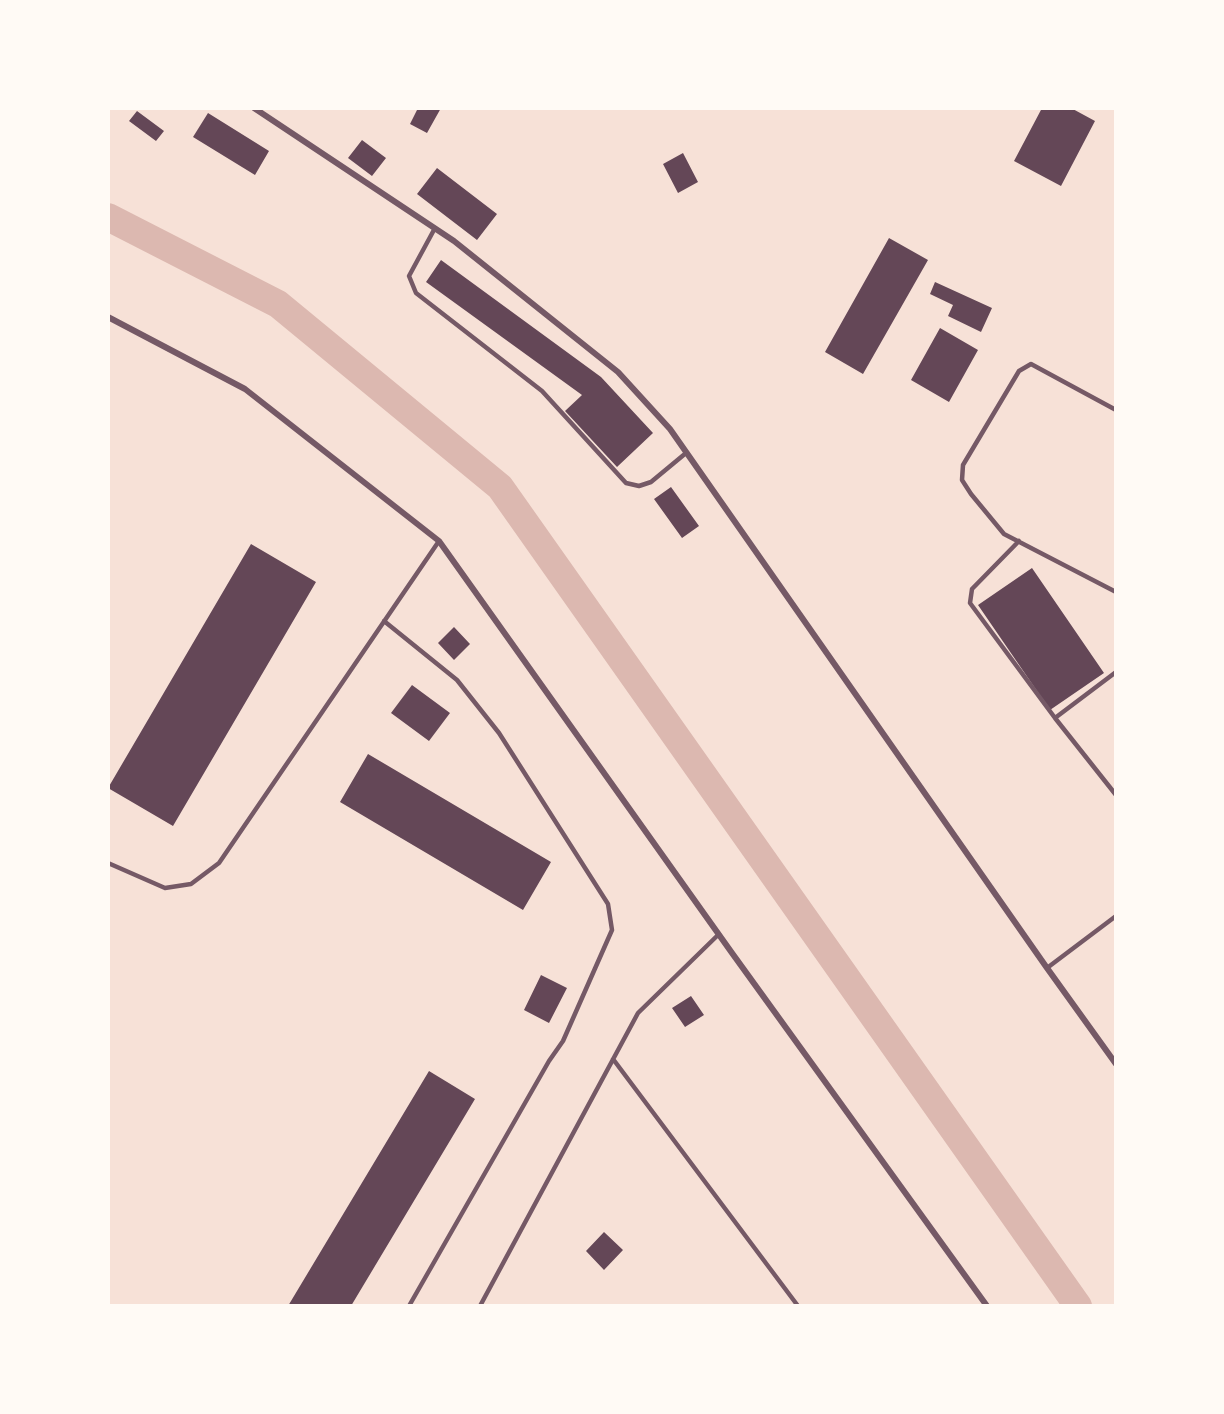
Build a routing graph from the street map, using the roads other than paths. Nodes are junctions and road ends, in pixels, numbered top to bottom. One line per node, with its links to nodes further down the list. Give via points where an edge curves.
1 (254, 108): 2 (street)
2 (435, 228): 5 (street, via 618,372); 5 (lane, via 409,276 416,293 542,392 626,483 639,486 651,482)
3 (108, 317): 6 (street, via 245,389)
4 (1116, 410): 7 (lane, via 1031,364 1019,371 963,465 962,480 1004,534)
5 (687, 453): 16 (street)
6 (439, 541): 9 (lane); 15 (street)
7 (1019, 541): 8 (lane); 11 (lane, via 972,589 970,603)
8 (1116, 592)
9 (384, 621): 13 (lane, via 219,863 191,884 165,888); 19 (lane, via 457,680 499,732 608,904 612,930 562,1041)
10 (1116, 672): 11 (lane)
11 (1055, 718): 12 (lane)
12 (1116, 795)
13 (108, 863)
14 (1116, 916): 16 (lane)
15 (719, 934): 17 (lane, via 638,1013); 22 (street)
16 (1047, 968): 18 (street)
17 (613, 1059): 20 (lane); 21 (lane)
18 (1116, 1064)
19 (409, 1306)
20 (480, 1306)
21 (798, 1306)
22 (987, 1306)

